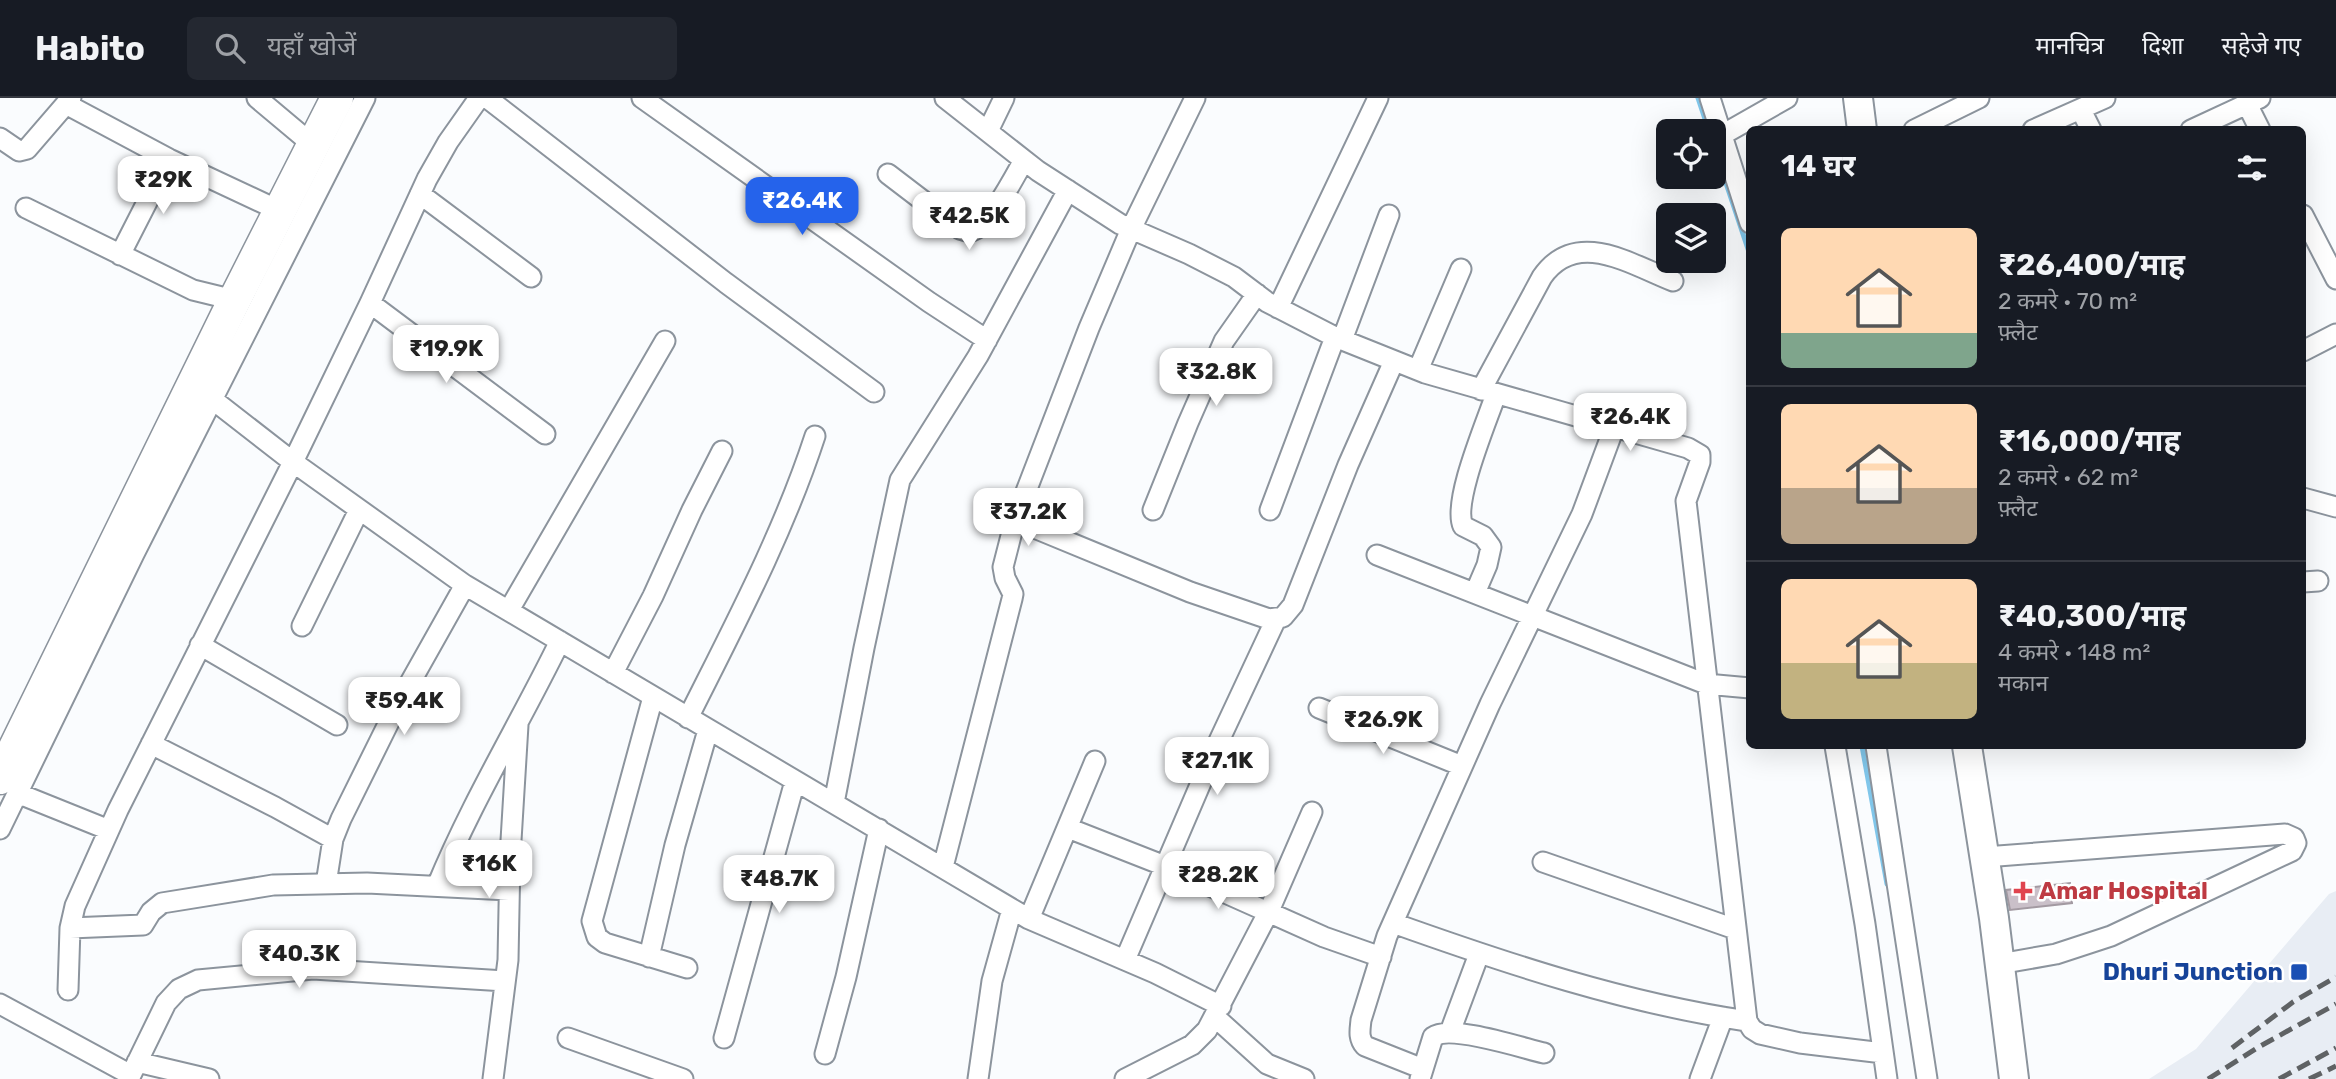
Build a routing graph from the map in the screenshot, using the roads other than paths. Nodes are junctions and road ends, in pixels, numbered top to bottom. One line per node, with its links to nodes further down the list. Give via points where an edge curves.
1 (257, 98): 29 (street)
2 (337, 98): 29 (main road)
3 (365, 98): 60 (street)
4 (479, 98): 35 (street)
5 (487, 98): 58 (street)
6 (642, 98): 53 (street)
7 (945, 98): 26 (street)
8 (1004, 98): 26 (street)
9 (1378, 98): 50 (street)
10 (1710, 98): 19 (street)
11 (1787, 98): 27 (street)
12 (1858, 98): 20 (street)
13 (1979, 98): 21 (street)
14 (2105, 98): 18 (street)
15 (1194, 99): 41 (street)
16 (69, 101): 28 (street, via 27,149 19,151); 31 (street)
17 (2253, 101): 24 (street); 25 (street)
18 (2081, 110): 22 (street); 23 (street)
19 (1717, 119)
20 (1862, 126)
21 (1922, 126)
22 (2043, 126)
23 (2089, 126)
24 (2200, 126)
25 (2258, 126)
26 (988, 131): 32 (street)
27 (1726, 133)
28 (0, 138)
29 (313, 145): 38 (main road)
30 (1726, 148): 37 (street)
31 (169, 159): 38 (street); 42 (street)
32 (1024, 160): 33 (street, via 988,219 970,232); 34 (street)
33 (888, 174)
34 (1068, 190): 41 (street); 53 (street)
35 (420, 194): 44 (street); 48 (street)
36 (26, 208): 42 (street)
37 (1746, 210)
38 (280, 211): 49 (main road)
39 (1389, 215): 52 (street)
40 (2306, 221): 45 (street)
41 (1131, 229): 47 (street, via 1234,277); 71 (street)
42 (120, 255): 49 (street)
43 (1461, 269): 57 (street)
44 (531, 277)
45 (2336, 279)
46 (1673, 281): 59 (street, via 1601,253 1559,258 1542,277)
47 (1257, 294): 50 (street); 69 (street, via 1224,341)
48 (370, 303): 62 (street); 65 (street)
49 (232, 304): 97 (main road)
50 (1278, 308): 52 (street)
51 (2336, 334): 55 (street)
52 (1339, 339): 56 (street); 70 (street)
53 (987, 340): 98 (street, via 900,480)
54 (665, 341): 75 (street)
55 (2306, 349)
56 (1394, 361): 57 (street); 77 (street, via 1293,605 1289,613)
57 (1418, 370): 59 (street)
58 (874, 392)
59 (1489, 392): 61 (street); 74 (street, via 1460,510 1463,526 1483,536 1491,547)
60 (212, 399): 65 (street); 97 (street)
61 (1614, 428): 76 (street, via 1582,514); 82 (street, via 1700,455 1686,501)
62 (545, 434)
63 (815, 436): 86 (street, via 768,557)
64 (722, 451): 81 (street)
65 (293, 462): 68 (street); 80 (street)
66 (2306, 499): 67 (street)
67 (2336, 507)
68 (359, 510): 73 (street); 78 (street)
69 (1153, 510)
70 (1270, 510)
71 (1015, 520): 77 (street, via 1189,592); 108 (street, via 1003,567 1012,599)
72 (1377, 555): 74 (street)
73 (465, 585): 75 (street); 104 (street, via 397,706)
74 (1475, 593): 76 (street)
75 (509, 610): 79 (street)
76 (1534, 616): 82 (street); 95 (street)
77 (1276, 619): 107 (street)
78 (302, 626)
79 (560, 641): 81 (street); 88 (street)
80 (200, 645): 87 (street); 90 (street)
81 (613, 673): 84 (street)
82 (1706, 684): 83 (street); 116 (street)
83 (1746, 688)
84 (653, 697): 86 (street); 118 (street, via 592,921 597,937 605,943)
85 (1319, 708): 95 (street)
86 (688, 718): 89 (street)
87 (337, 725)
88 (518, 725): 110 (street, via 458,836); 111 (street)
89 (708, 730): 96 (street); 118 (street)
90 (151, 744): 103 (street); 104 (street)
91 (1836, 749): 134 (street)
92 (1876, 749): 146 (street)
93 (1967, 749): 105 (street)
94 (1096, 761): 100 (street)
95 (1462, 766): 114 (street)
96 (795, 781): 98 (street); 131 (street)
97 (9, 785): 101 (street); 103 (street)
98 (834, 803): 102 (street)
99 (1312, 812): 112 (street)
100 (1068, 828): 107 (street); 113 (street)
101 (0, 829)
102 (879, 829): 108 (street); 132 (street)
103 (109, 830): 115 (street, via 80,892)
104 (333, 839): 109 (street)
105 (1985, 857): 121 (street); 121 (street, via 2285,834 2296,843 2292,851 2111,936 2056,954)
106 (1543, 862): 116 (street)
107 (1166, 866): 112 (street); 120 (street)
108 (943, 867): 113 (street)
109 (326, 884): 110 (street); 115 (street, via 273,885 170,901 155,908 143,925)
110 (437, 886): 111 (street)
111 (509, 890): 123 (street)
112 (1269, 911): 119 (street); 126 (street)
113 (1021, 914): 120 (street); 141 (street, via 992,981)
114 (1393, 923): 117 (street); 119 (street)
115 (70, 928): 124 (street)
116 (1735, 929): 128 (street)
117 (1479, 954): 127 (street, via 1624,997); 129 (street)
118 (649, 957): 122 (street)
119 (1381, 957): 137 (street, via 1362,1020 1361,1042)
120 (1125, 960): 126 (street, via 1184,986)
121 (1999, 964): 147 (street)
122 (687, 968)
123 (505, 981): 135 (street, via 313,969 198,980 179,989 166,1003); 139 (street)
124 (68, 990)
125 (0, 1004): 135 (street)
126 (1218, 1011): 136 (street, via 1202,1038); 143 (street, via 1267,1064)
127 (1723, 1017): 128 (street); 144 (street)
128 (1747, 1021): 134 (street, via 1760,1034)
129 (1450, 1032): 133 (street); 137 (street, via 1433,1037)
130 (568, 1038): 140 (street)
131 (724, 1038)
132 (825, 1054)
133 (1544, 1054)
134 (1883, 1054): 145 (street)
135 (132, 1072): 138 (street)
136 (1155, 1072): 142 (street)
137 (1422, 1074)
138 (209, 1079)
139 (494, 1079)
140 (683, 1079)
141 (978, 1079)
142 (1125, 1079)
143 (1304, 1079)
144 (1700, 1079)
145 (1887, 1079)
146 (1927, 1079)
147 (2014, 1079)

